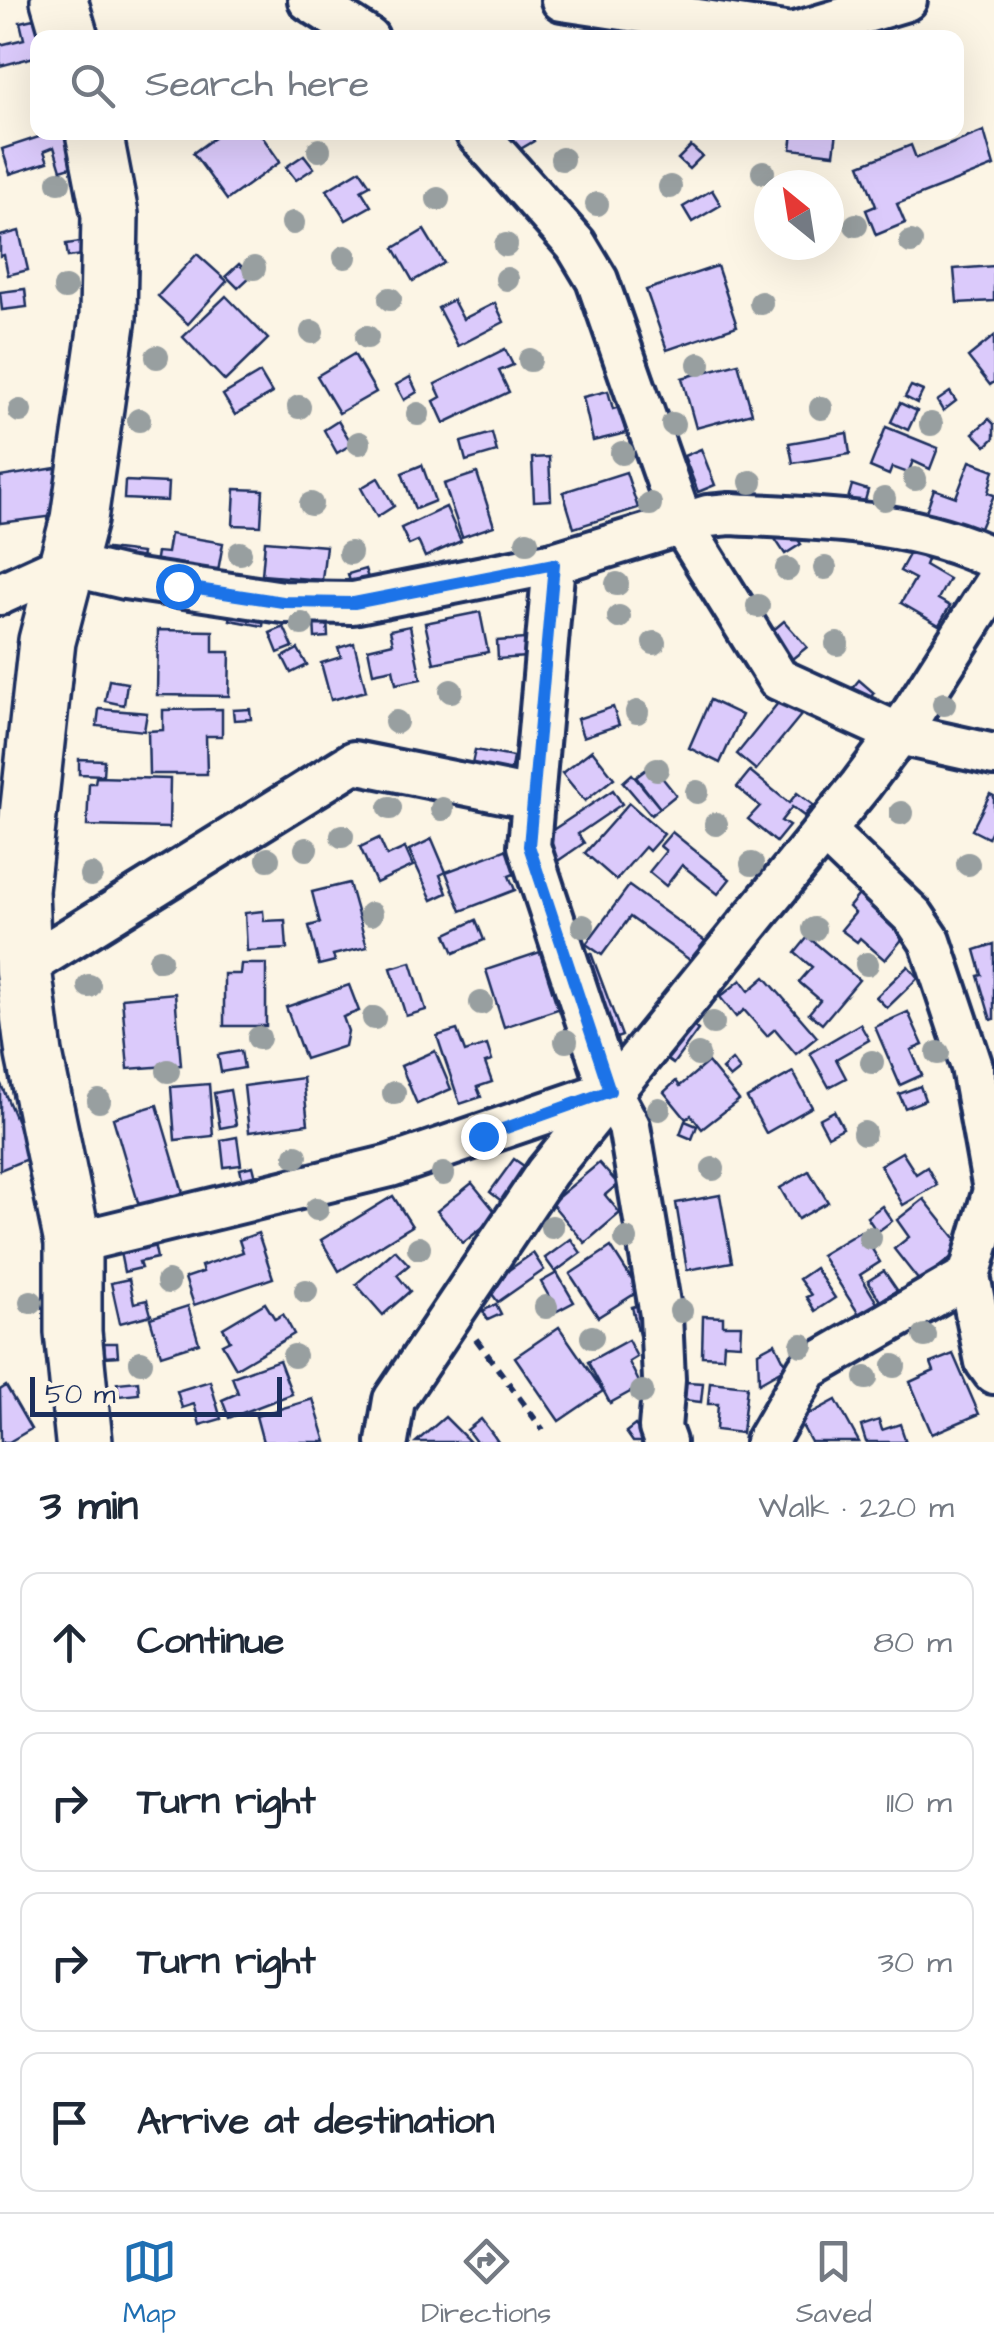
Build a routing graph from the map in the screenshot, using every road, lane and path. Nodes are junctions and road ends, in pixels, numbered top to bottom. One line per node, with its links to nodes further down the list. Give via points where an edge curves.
1 (60, 0): 6 (street)
2 (308, 0): 7 (street)
3 (562, 0): 5 (street)
4 (906, 0): 5 (street)
5 (793, 17)
6 (68, 30)
7 (355, 30)
8 (96, 140): 12 (street, via 110,215 108,317 79,519)
9 (483, 140): 10 (street, via 576,245 597,280)
10 (683, 526): 11 (street, via 730,514 883,524); 13 (street); 16 (street, via 778,679)
11 (994, 560)
12 (66, 564): 13 (street, via 283,602 354,603); 15 (street); 20 (street, via 47,642 20,890)
13 (554, 564): 18 (street)
14 (994, 585): 16 (street)
15 (0, 594)
16 (900, 734): 17 (street); 19 (street)
17 (994, 756)
18 (532, 798): 20 (street, via 354,762); 22 (street, via 529,846)
19 (825, 832): 21 (street, via 914,916); 22 (street)
20 (24, 968): 23 (street, via 34,1054)
21 (983, 1064): 24 (street, via 994,1190)
22 (610, 1091): 23 (street, via 390,1166); 25 (street); 30 (street, via 628,1126 661,1315)
23 (73, 1244): 28 (street)
24 (969, 1276): 26 (street, via 986,1362); 31 (street, via 808,1369)
25 (455, 1310): 27 (path); 29 (street, via 394,1400)
26 (994, 1373)
27 (543, 1430)
28 (84, 1442)
29 (388, 1442)
30 (664, 1442)
31 (766, 1442)

